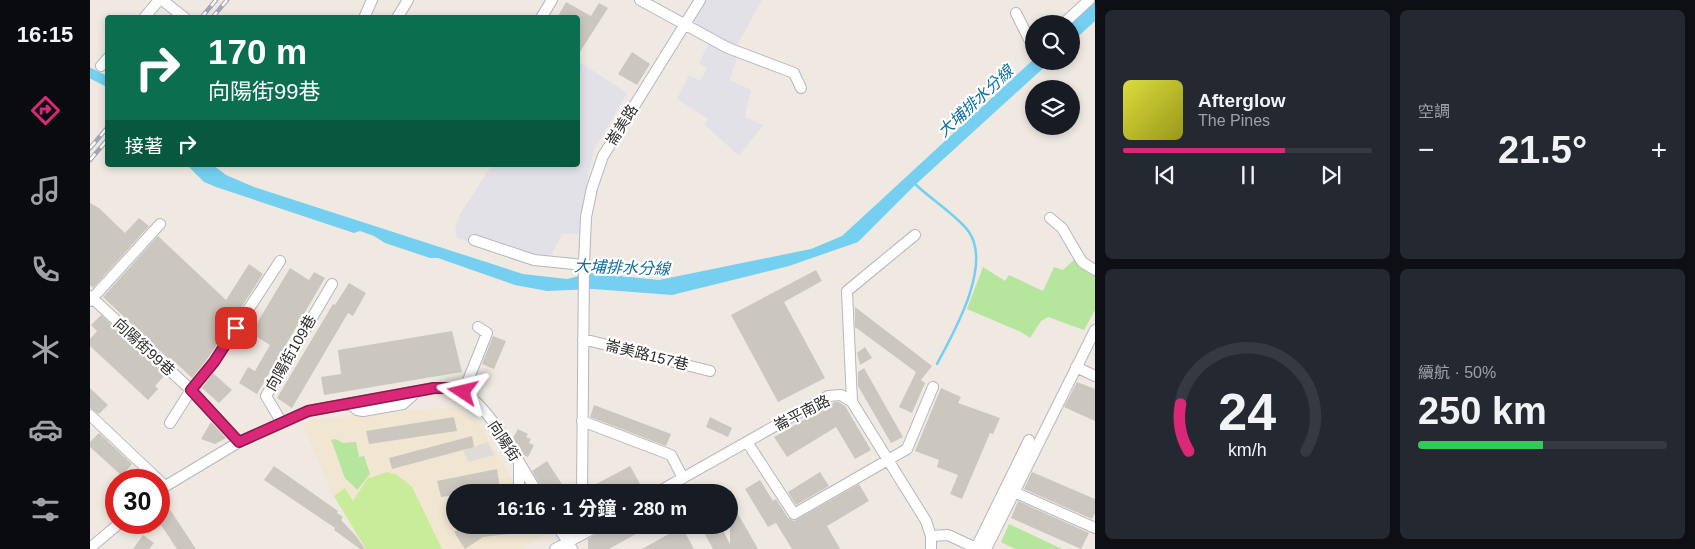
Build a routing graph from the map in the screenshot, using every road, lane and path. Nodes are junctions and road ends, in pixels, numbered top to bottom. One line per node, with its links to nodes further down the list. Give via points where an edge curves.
1 (161, 0): 9 (street); 10 (street)
2 (372, 0): 11 (street)
3 (408, 0): 12 (street)
4 (552, 0): 13 (street)
5 (640, 0): 15 (street)
6 (700, 0): 15 (street, 崙美路)
7 (1090, 0): 14 (street)
8 (1016, 13): 16 (street)
9 (147, 15)
10 (181, 15)
11 (365, 15)
12 (399, 15)
13 (544, 15)
14 (1073, 15)
15 (686, 24): 17 (street, via 728,48 794,73); 23 (street, 崙美路, via 603,156 586,218)
16 (1025, 31)
17 (801, 88)
18 (1050, 218): 24 (street, via 1062,228 1082,262)
19 (160, 224): 26 (street)
20 (915, 235): 36 (street, via 847,291)
21 (474, 240): 23 (street, via 534,260)
22 (280, 261): 34 (street, via 214,362)
23 (584, 265): 29 (street, 崙美路)
24 (1095, 270)
25 (332, 284): 40 (street, 向陽街109巷, via 266,396)
26 (91, 299): 34 (street, 向陽街99巷)
27 (478, 327): 35 (street, via 487,334)
28 (1095, 330): 30 (street)
29 (583, 339): 31 (street, 崙美路157巷); 38 (street)
30 (1076, 367): 32 (street); 53 (street)
31 (710, 371)
32 (1095, 376)
33 (933, 387): 44 (street, via 909,447)
34 (191, 390): 39 (street); 42 (street, 向陽街99巷)
35 (463, 392): 40 (street, via 450,388 416,392 308,411); 45 (street, 向陽街, via 476,401 491,419)
36 (852, 402): 43 (street, 崙平南路, via 840,395 828,396); 44 (street, 崙平南路)
37 (90, 414): 46 (street)
38 (582, 421): 47 (street, via 671,455); 51 (street)
39 (170, 423)
40 (282, 423): 42 (street)
41 (1030, 440): 59 (street, via 976,548 948,535)
42 (239, 442): 48 (street)
43 (747, 442): 44 (street, via 794,514); 47 (street, 崙平南路)
44 (887, 459): 59 (street, 崙平南路, via 926,521)
45 (518, 462): 49 (street); 50 (street, 向陽街)
46 (144, 469)
47 (683, 478): 52 (street, 崙平南路)
48 (170, 483)
49 (518, 484)
50 (532, 484)
51 (582, 484)
52 (672, 484)
53 (1014, 492): 54 (street); 64 (street)
54 (1095, 528)
55 (107, 534): 61 (street)
56 (562, 534): 60 (street)
57 (576, 534): 60 (street)
58 (588, 534): 60 (street)
59 (931, 536): 63 (street, 崙平南路)
60 (570, 547): 62 (street)
61 (90, 548)
62 (555, 549)
63 (931, 549)
64 (986, 549)

